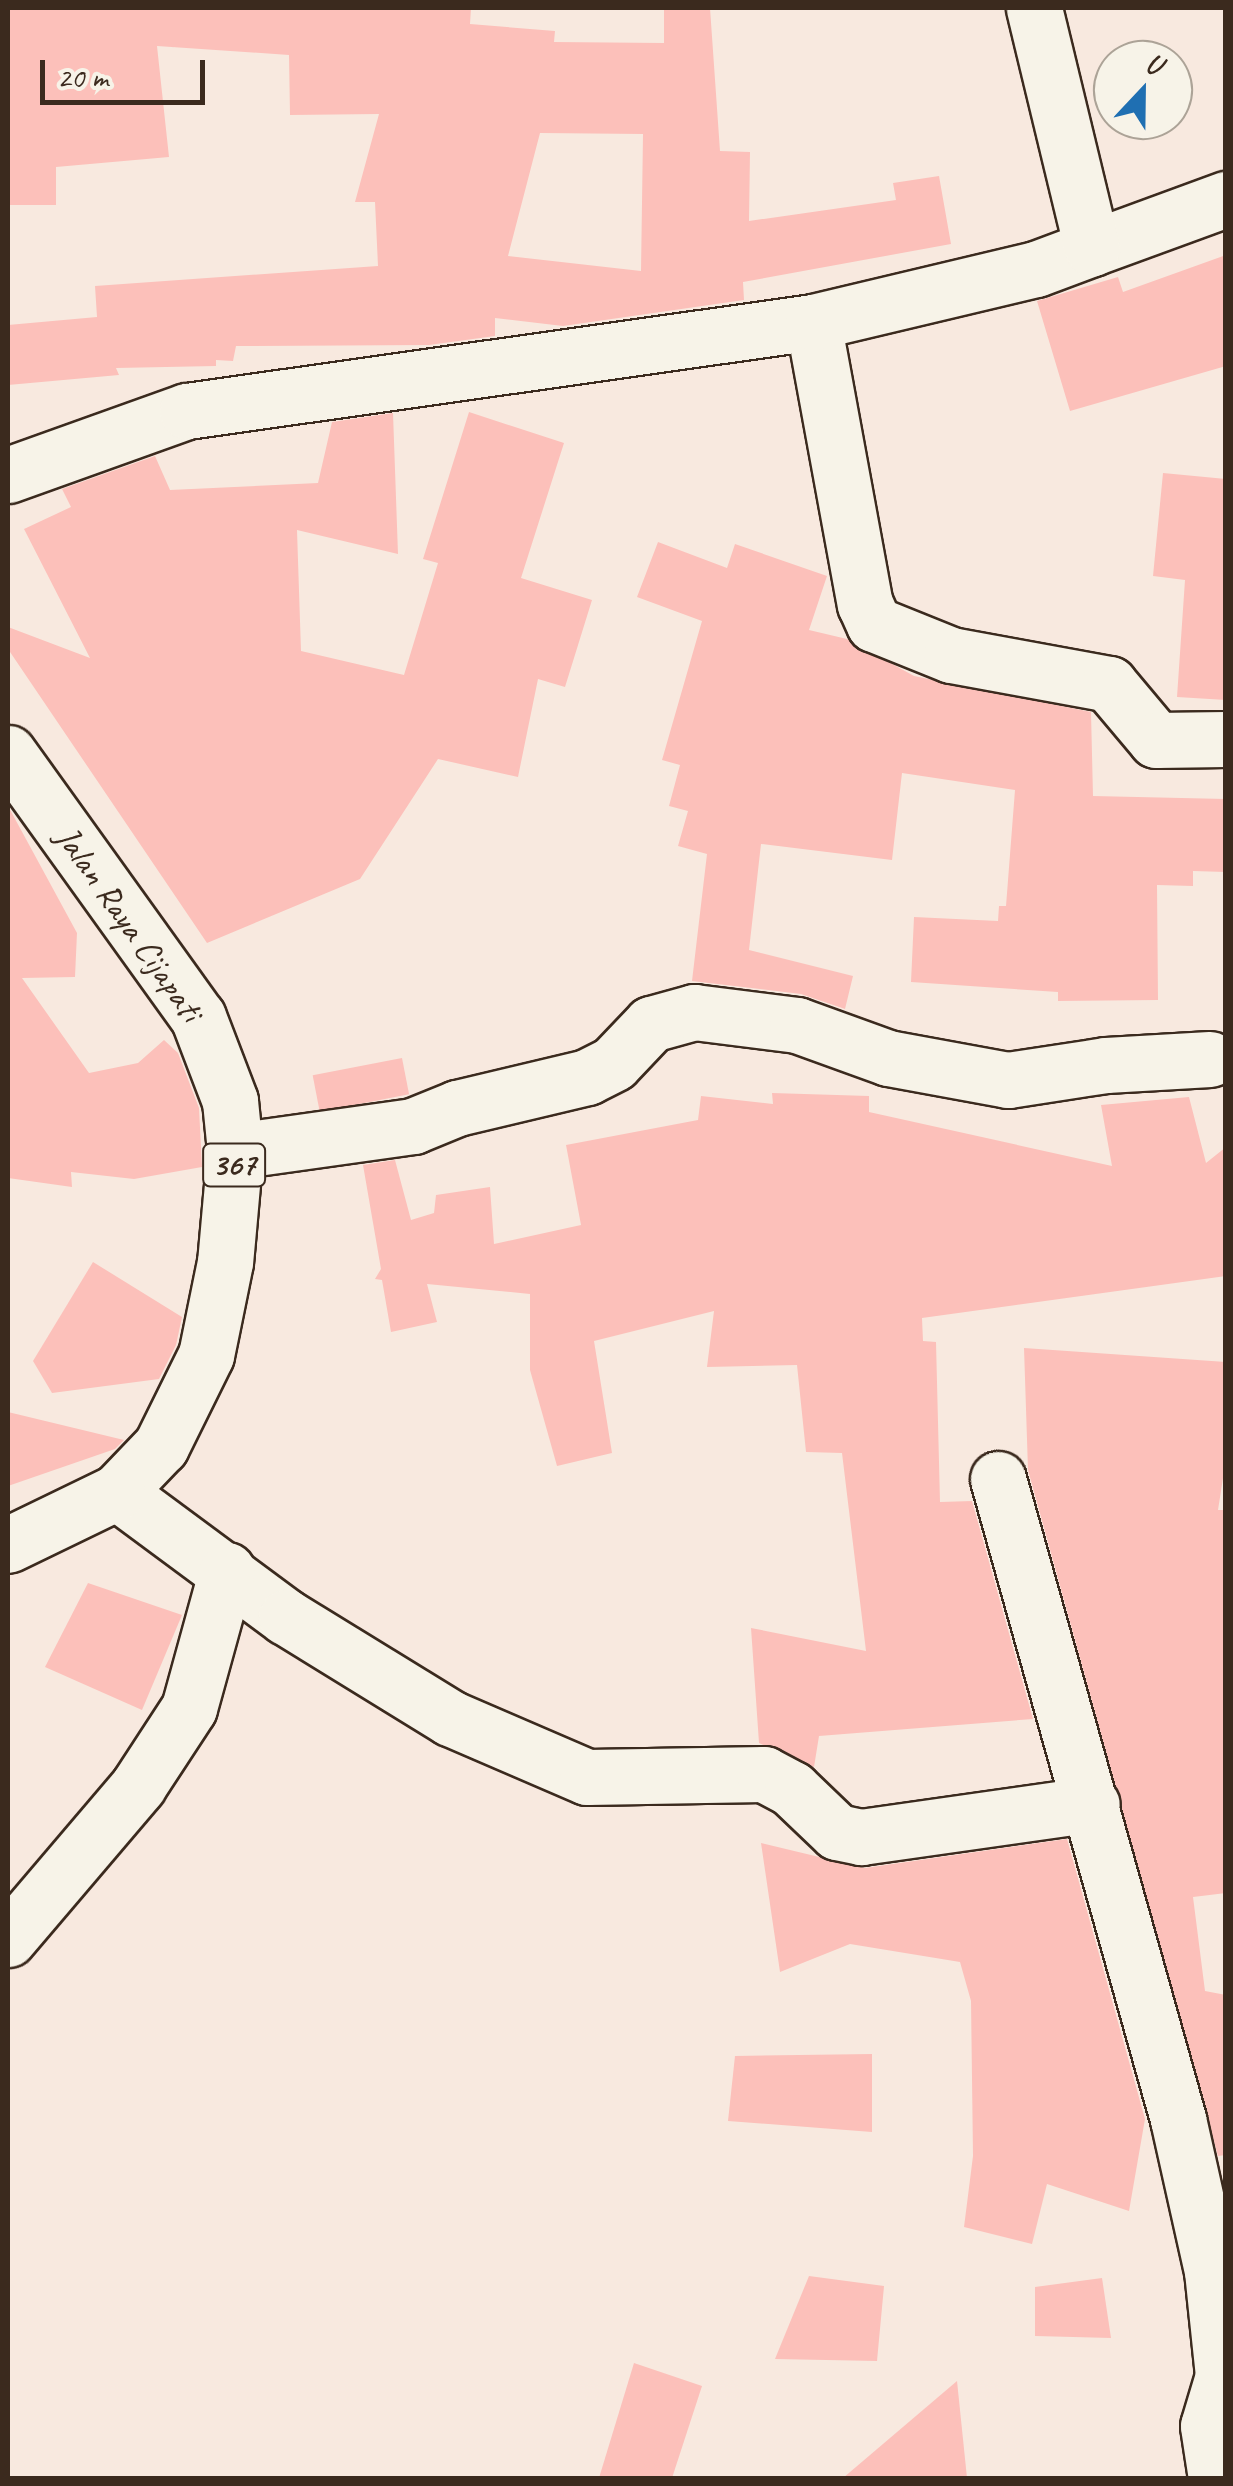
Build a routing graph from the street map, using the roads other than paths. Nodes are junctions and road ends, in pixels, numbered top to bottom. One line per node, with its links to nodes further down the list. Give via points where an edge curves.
1 (1034, 8): 3 (street)
2 (1226, 198): 3 (street)
3 (1092, 248): 4 (street, via 1036,269)
4 (813, 322): 5 (street, via 187,411); 6 (street, via 874,624 951,655 1109,684 1156,740)
5 (8, 475)
6 (1226, 739)
7 (8, 753): 9 (street, Jalan Raya Cijapati / 367, via 198,1017 230,1101)
8 (1210, 1059): 9 (street, via 1008,1080 888,1058 798,1025 694,1012 652,1024 614,1062 587,1077 458,1108 413,1126)
9 (235, 1151): 11 (street, Jalan Raya Cijapati / 367, via 225,1262 206,1355 162,1446)
10 (998, 1478): 14 (street)
11 (117, 1492): 12 (street, Jalan Raya Cijapati / 367); 13 (street)
12 (8, 1545)
13 (227, 1570): 14 (street, via 286,1617 450,1718 586,1776 624,1781 764,1774 792,1789 837,1832 861,1838); 15 (street, via 189,1708 138,1786)
14 (1092, 1804): 16 (street, via 1212,2271 1223,2376 1208,2426)
15 (8, 1938)
16 (1216, 2478)

